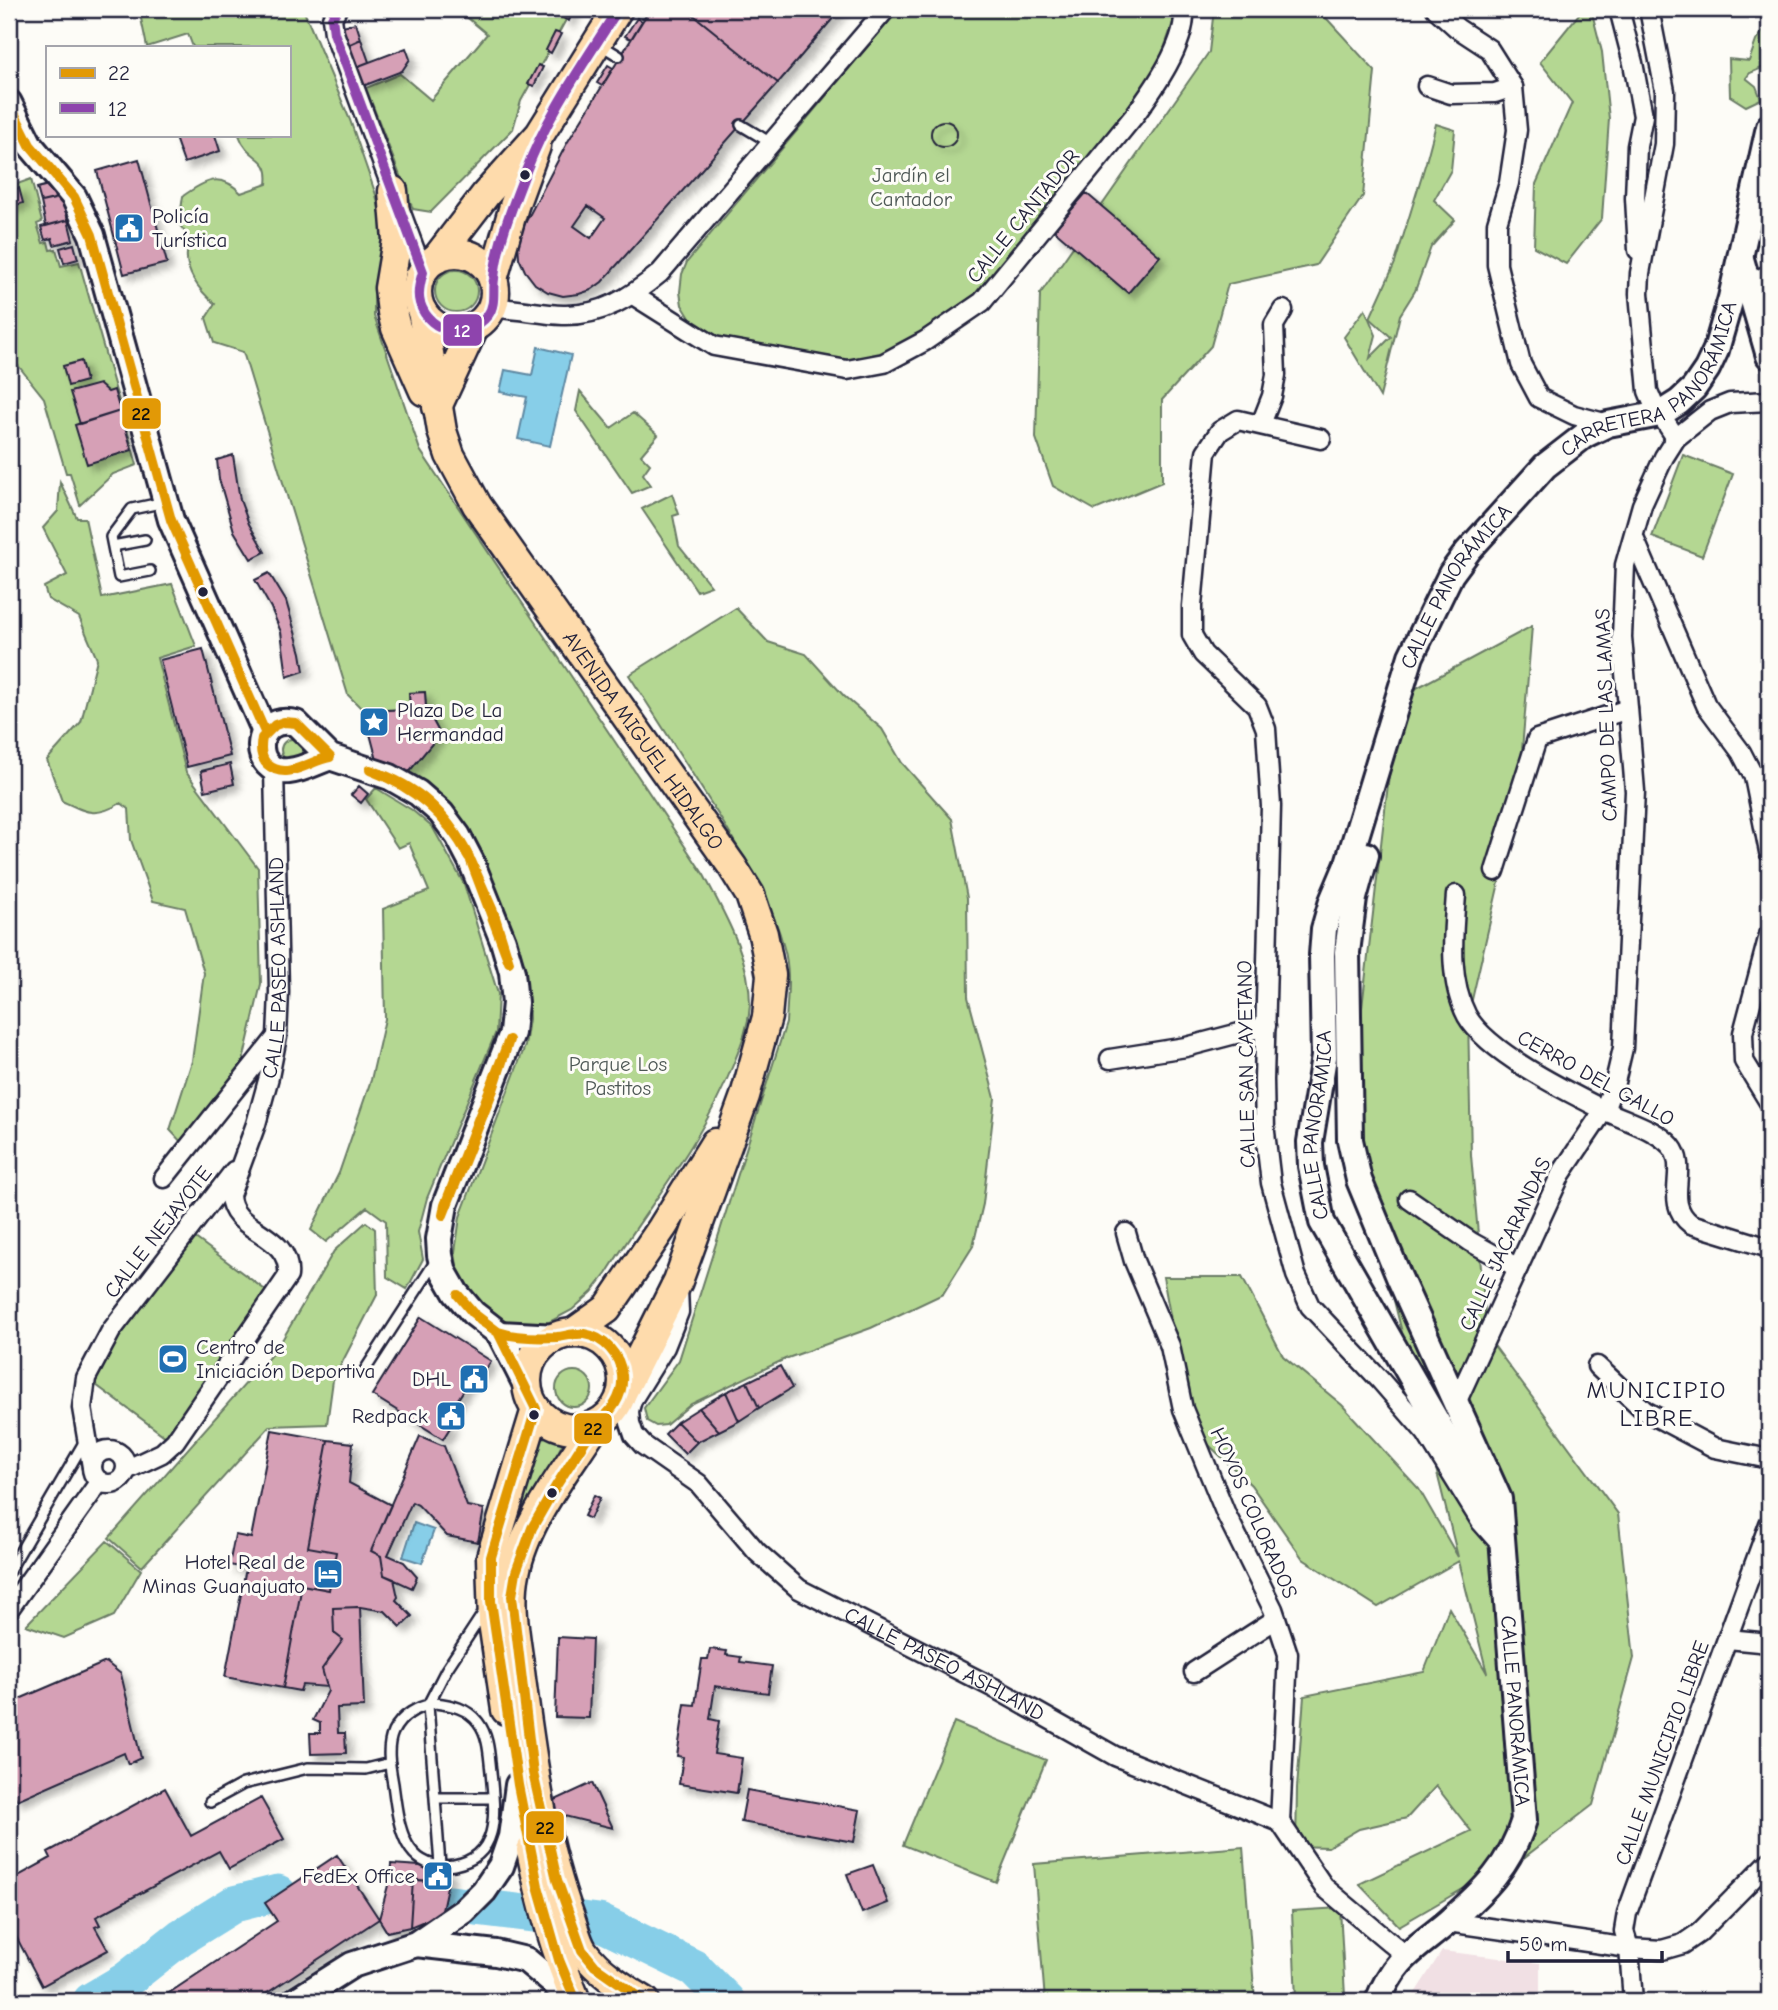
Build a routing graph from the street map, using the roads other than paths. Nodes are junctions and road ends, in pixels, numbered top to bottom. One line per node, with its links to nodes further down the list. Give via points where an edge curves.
1 (337, 9): 15 (street, via 332,18 334,33)
2 (618, 9): 13 (main road, via 608,49)
3 (886, 9): 14 (street)
4 (1184, 9): 21 (street, CALLE CANTADOR, via 1175,47 1154,87 982,302 884,363 847,370 715,346)
5 (1436, 9): 9 (street, via 1489,49)
6 (1619, 9): 18 (street, via 1643,116 1635,198)
7 (1649, 9): 18 (street, via 1665,91 1664,144)
8 (1427, 86): 9 (street, via 1451,94 1495,93)
9 (1513, 87): 30 (street, via 1517,130 1497,223 1497,265 1521,364 1539,398 1574,415)
10 (9, 103): 33 (street, via 30,145 74,197 92,235)
11 (741, 125): 14 (lane)
12 (1769, 127): 16 (street, CARRETERA PANORÁMICA)
13 (540, 134): 17 (main road); 19 (main road)
14 (771, 143): 21 (street, via 660,272)
15 (393, 191): 17 (street); 28 (main road, via 397,240 389,288 392,312)
16 (1740, 257): 20 (street); 27 (street, CARRETERA PANORÁMICA, via 1707,369 1694,388)
17 (430, 265): 19 (main road, via 453,253 473,257); 23 (main road, via 418,289)
18 (1640, 272): 27 (street, via 1648,391)
19 (493, 279): 24 (main road, via 495,296)
20 (1759, 279): 25 (street)
21 (633, 295): 24 (street, via 585,314)
22 (1283, 310): 29 (street, via 1274,325 1276,375)
23 (422, 311): 24 (main road, via 435,324 455,331); 28 (main road, AVENIDA MIGUEL HIDALGO)
24 (483, 317): 28 (main road)
25 (1769, 356)
26 (1769, 401): 31 (street, via 1730,402 1710,411)
27 (1660, 415): 30 (street, CARRETERA PANORÁMICA); 31 (street)
28 (439, 419): 50 (main road, AVENIDA MIGUEL HIDALGO, via 450,455 477,505 750,895 771,975 767,1017)
29 (1261, 424): 32 (street); 47 (street, CALLE SAN CAYETANO, via 1238,420 1220,431 1206,452 1192,635 1203,654 1257,706 1266,729 1271,806)
30 (1608, 424): 34 (street, CARRETERA PANORÁMICA, via 1585,435 1545,466)
31 (1676, 438): 35 (street, CAMPO DE LAS LAMAS, via 1642,505)
32 (1321, 439)
33 (166, 502): 37 (lane, via 132,509 111,537); 40 (street)
34 (1497, 520): 67 (street, CALLE PANORÁMICA, via 1447,611 1428,659 1354,898 1347,952 1353,1160); 74 (street, CALLE PANORÁMICA, via 1451,573 1411,656 1348,863 1329,910 1322,956 1324,1057 1310,1142 1322,1222)
35 (1634, 538): 39 (street, CAMPO DE LAS LAMAS, via 1625,565 1622,637); 43 (street, via 1706,705 1754,777)
36 (145, 540): 37 (lane)
37 (113, 546): 38 (lane, via 119,577)
38 (150, 571)
39 (1628, 709): 44 (street, via 1537,738); 52 (street, CAMPO DE LAS LAMAS, via 1634,791 1623,1048)
40 (265, 732): 41 (street, via 287,721 303,728); 42 (street, via 260,748 267,764)
41 (330, 757): 42 (street); 58 (street, via 390,777 441,813 471,861 512,972 512,1032 445,1205)
42 (285, 769): 48 (street, CALLE PASEO ASHLAND)
43 (1769, 852)
44 (1495, 871)
45 (1456, 895): 52 (street, CERRO DEL GALLO, via 1452,941 1460,997 1468,1017 1502,1052)
46 (1769, 935): 51 (street, via 1743,1033 1744,1060)
47 (1266, 1026): 49 (street, via 1186,1047); 74 (street, CALLE SAN CAYETANO, via 1265,1132 1270,1183 1296,1275 1310,1306 1426,1433 1480,1522)
48 (277, 1037): 53 (street, CALLE PASEO ASHLAND, via 256,1124); 54 (street, CALLE NEJAYOTE)
49 (1110, 1059)
50 (745, 1096): 60 (main road); 62 (main road, via 607,1309)
51 (1769, 1102)
52 (1604, 1110): 57 (street, CERRO DEL GALLO, via 1671,1146 1677,1157 1680,1216 1690,1224); 59 (street, CALLE JACARANDAS, via 1561,1174)
53 (241, 1163): 69 (street, CALLE NEJAYOTE, via 111,1331 86,1378 82,1408); 71 (street, CALLE NEJAYOTE, via 230,1195 232,1208 281,1248 290,1264 289,1276 175,1441 162,1453)
54 (164, 1178)
55 (1409, 1199): 59 (street)
56 (1126, 1233): 78 (street, HOYOS COLORADOS, via 1170,1346 1183,1409)
57 (1769, 1248)
58 (440, 1255): 61 (street, via 456,1293); 64 (lane)
59 (1518, 1268): 67 (street, CALLE JACARANDAS)
60 (678, 1281): 65 (main road); 88 (street, CALLE PASEO ASHLAND, via 679,1312 665,1347 632,1400 630,1423 643,1445 699,1484 757,1552 799,1589 996,1689 1115,1756)
61 (500, 1334): 62 (street); 66 (street)
62 (565, 1335): 65 (main road, via 588,1335 613,1352 622,1373); 66 (main road, via 544,1345 534,1357 528,1371)
63 (1597, 1366): 70 (street, via 1645,1411 1716,1448)
64 (365, 1370)
65 (621, 1395): 68 (main road, via 610,1415)
66 (532, 1398): 68 (main road, via 557,1426); 77 (main road, via 491,1557)
67 (1456, 1403): 74 (street, CALLE PANORÁMICA, via 1499,1499)
68 (595, 1425): 91 (main road, via 534,1520 518,1560 512,1596)
69 (86, 1439): 72 (street, CALLE NEJAYOTE); 75 (lane)
70 (1769, 1459)
71 (126, 1470): 72 (street, via 116,1483); 72 (street, via 121,1454 111,1450 96,1457)
72 (96, 1474): 76 (street)
73 (1769, 1524): 79 (street, CALLE MUNICIPIO LIBRE)
74 (1502, 1540): 92 (street, CALLE PANORÁMICA, via 1524,1820 1506,1864)
75 (9, 1570)
76 (12, 1599)
77 (491, 1601): 82 (lane); 84 (main road)
78 (1276, 1619): 81 (street); 88 (street, HOYOS COLORADOS, via 1288,1654)
79 (1728, 1639): 80 (street); 94 (street, CALLE MUNICIPIO LIBRE, via 1627,1913 1624,1931)
80 (1769, 1643)
81 (1194, 1672)
82 (428, 1705): 83 (lane, via 411,1711 393,1732); 85 (lane); 86 (lane, via 453,1705 478,1722 489,1751)
83 (390, 1763): 87 (lane, via 366,1769 308,1768 243,1784); 90 (lane, via 402,1838 412,1852)
84 (518, 1785): 91 (main road); 93 (street, via 511,1837 484,1891)
85 (435, 1798): 86 (lane); 90 (lane)
86 (493, 1798): 90 (lane, via 493,1829 485,1846 470,1859)
87 (210, 1802)
88 (1280, 1822): 96 (street, via 1324,1887)
89 (1769, 1862): 94 (street, via 1683,1944 1662,1950)
90 (440, 1865)
91 (547, 1883): 95 (main road)
92 (1448, 1922): 94 (street); 96 (street, CALLE PANORÁMICA)
93 (416, 1944): 97 (street, via 352,1965); 98 (street, via 526,1960)
94 (1629, 1948): 101 (street, CALLE MUNICIPIO LIBRE)
95 (570, 1955): 98 (main road); 99 (main road, via 595,1966)
96 (1405, 1955): 100 (street, CALLE PANORÁMICA)
97 (295, 2001)
98 (575, 2001)
99 (645, 2001)
100 (1378, 2001)
101 (1633, 2001)

